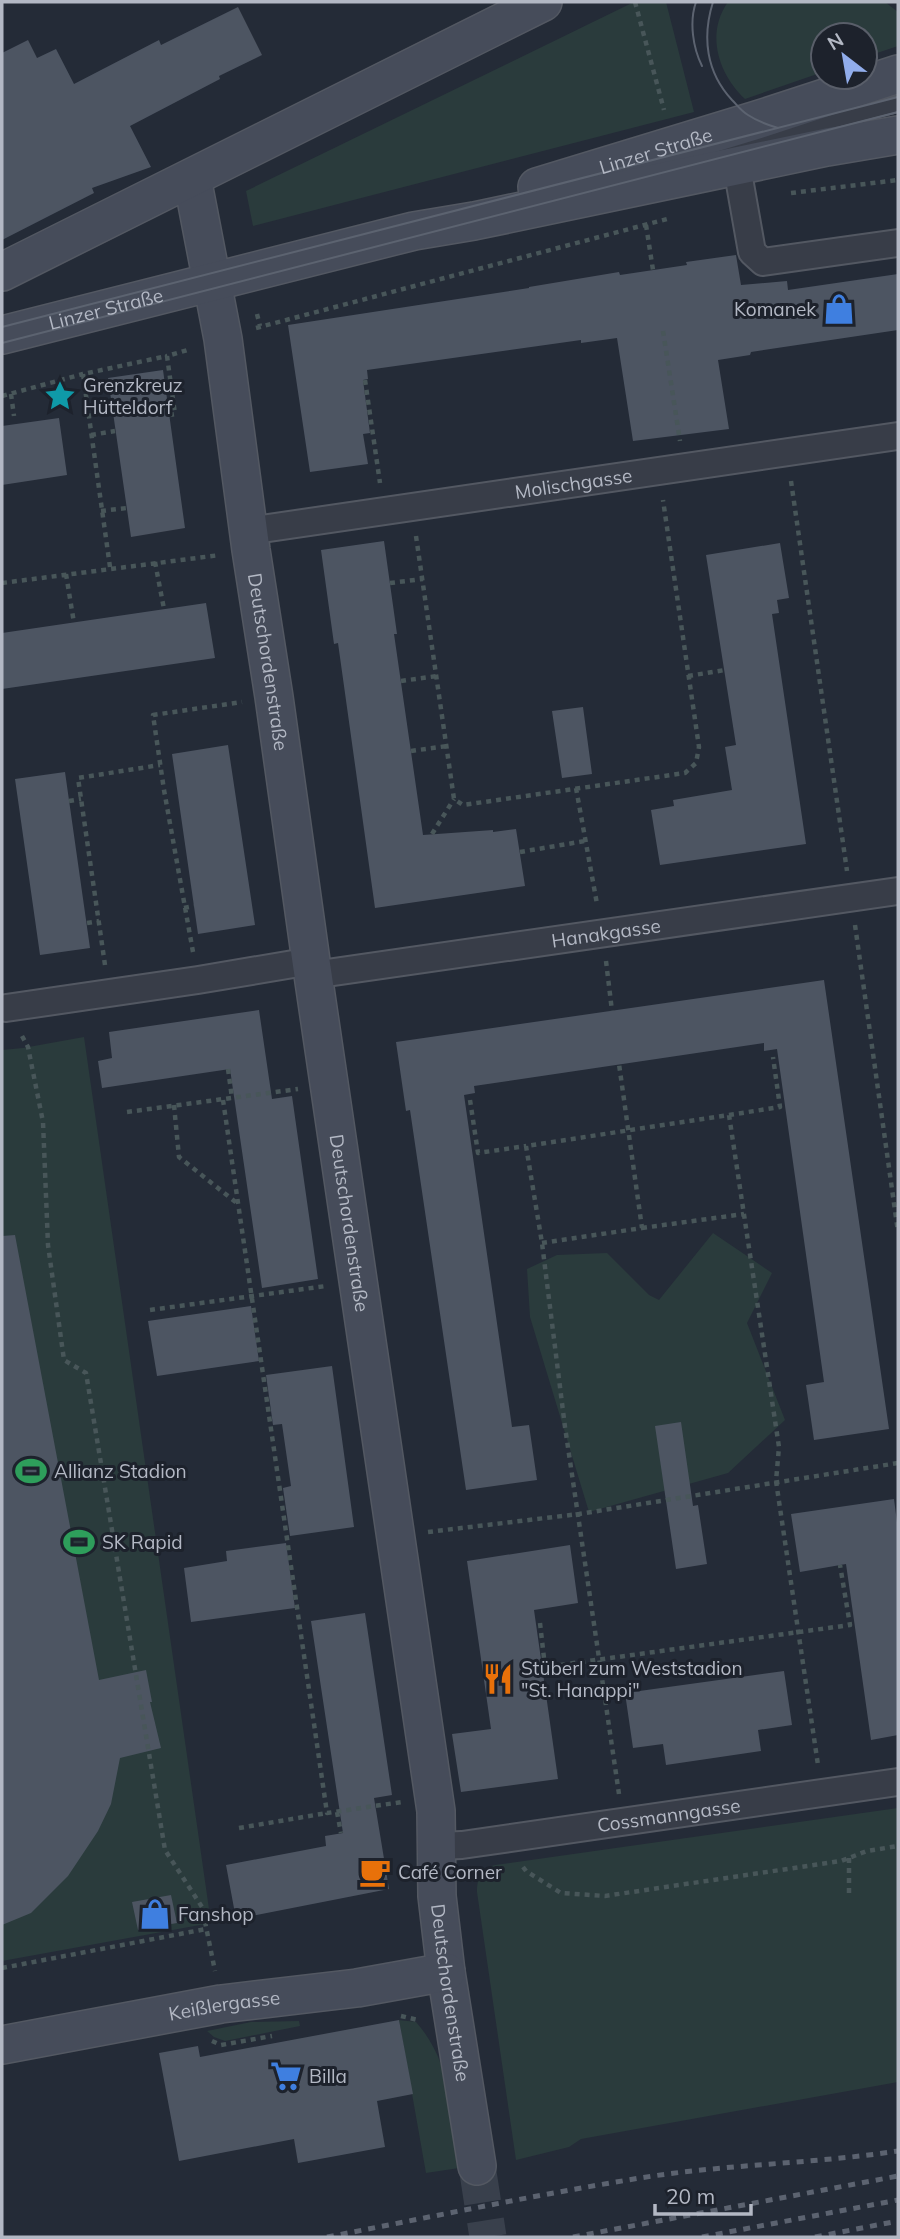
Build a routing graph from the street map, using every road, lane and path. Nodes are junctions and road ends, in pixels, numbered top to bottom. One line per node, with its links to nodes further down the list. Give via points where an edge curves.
1 (543, 2): 9 (street)
2 (635, 2): 5 (path)
3 (898, 74): 14 (street, Linzer Straße, via 471,207)
4 (898, 104): 7 (lane)
5 (664, 110)
6 (898, 135): 11 (street, Linzer Straße, via 862,140)
7 (694, 157)
8 (645, 169): 14 (lane)
9 (192, 178): 17 (street); 18 (street, Deutschordenstraße)
10 (898, 180): 11 (path)
11 (740, 183): 14 (street, Linzer Straße); 15 (street, via 752,252 763,262)
12 (670, 218): 13 (path)
13 (646, 225): 16 (path); 20 (path)
14 (414, 231): 18 (street, Linzer Straße)
15 (898, 243)
16 (653, 270)
17 (2, 272)
18 (211, 281): 22 (street, Linzer Straße); 23 (street, Deutschordenstraße)
19 (257, 314): 20 (path)
20 (260, 326): 23 (path)
21 (663, 331): 35 (path)
22 (2, 335)
23 (223, 339): 24 (path); 41 (street, Deutschordenstraße)
24 (167, 355): 25 (path); 29 (path, via 175,414)
25 (83, 374): 27 (path); 32 (path)
26 (365, 380): 40 (path)
27 (11, 394): 28 (path); 30 (path)
28 (2, 396)
29 (169, 415)
30 (14, 416)
31 (115, 432): 32 (path)
32 (91, 435): 39 (path)
33 (898, 436): 34 (street, Molischgasse)
34 (787, 452): 35 (street, Molischgasse); 66 (path)
35 (685, 467): 36 (street, Molischgasse)
36 (659, 471): 37 (street, Molischgasse); 52 (path)
37 (411, 507): 40 (street, Molischgasse); 45 (path)
38 (127, 508): 39 (path)
39 (101, 511): 43 (path)
40 (384, 511): 41 (street, Molischgasse)
41 (250, 541): 42 (path); 54 (street, Deutschordenstraße)
42 (155, 562): 43 (path); 48 (path)
43 (110, 567): 44 (path)
44 (66, 574): 46 (path); 49 (path)
45 (423, 579): 47 (path); 51 (path)
46 (2, 583)
47 (390, 583)
48 (164, 609)
49 (74, 623)
50 (725, 670): 52 (path)
51 (437, 676): 53 (path); 55 (path)
52 (688, 676): 58 (path, via 699,747 696,763 685,773)
53 (401, 681)
54 (274, 697): 57 (path, via 153,715); 72 (street, Deutschordenstraße)
55 (447, 746): 56 (path); 60 (path)
56 (411, 751)
57 (160, 765): 59 (path, via 78,778); 68 (path)
58 (576, 788): 60 (path, via 463,805); 63 (path)
59 (80, 799): 61 (path); 69 (path)
60 (454, 799): 62 (path)
61 (69, 801)
62 (432, 834)
63 (585, 841): 64 (path); 71 (path)
64 (520, 852)
65 (898, 891): 66 (street, Hanakgasse)
66 (851, 898): 71 (street, Hanakgasse); 92 (path)
67 (194, 906): 68 (path)
68 (184, 908): 73 (path)
69 (99, 921): 70 (path); 74 (path)
70 (87, 923)
71 (602, 933): 72 (street, Hanakgasse); 76 (path)
72 (312, 968): 73 (street, Hanakgasse); 80 (street, Deutschordenstraße)
73 (198, 980): 74 (street, Hanakgasse)
74 (109, 993): 75 (street, Hanakgasse)
75 (6, 1008): 118 (path, via 28,1047 43,1122 48,1245 64,1360 86,1373 165,1850 202,1907)
76 (612, 1011)
77 (773, 1057): 86 (path, via 780,1107)
78 (620, 1064): 87 (path)
79 (228, 1069): 81 (path)
80 (330, 1085): 81 (path); 94 (street, Deutschordenstraße)
81 (232, 1098): 82 (path)
82 (223, 1100): 84 (path); 95 (path)
83 (470, 1100): 88 (path, via 478,1153)
84 (174, 1105): 85 (path); 89 (path, via 178,1157)
85 (127, 1112)
86 (729, 1115): 87 (path); 90 (path)
87 (629, 1129): 88 (path); 91 (path)
88 (526, 1146): 93 (path)
89 (238, 1204)
90 (744, 1214): 91 (path); 98 (path, via 779,1447)
91 (642, 1228): 93 (path)
92 (898, 1232)
93 (542, 1243): 99 (path)
94 (358, 1282): 95 (path); 100 (street, Deutschordenstraße)
95 (253, 1296): 96 (path); 109 (path)
96 (150, 1310)
97 (898, 1462): 98 (path)
98 (776, 1481): 99 (path); 103 (path)
99 (579, 1514): 100 (path); 104 (path)
100 (396, 1536): 113 (street, Deutschordenstraße)
101 (841, 1565): 103 (path, via 849,1625)
102 (540, 1623): 104 (path, via 545,1667)
103 (799, 1634): 104 (path); 106 (path)
104 (600, 1661): 110 (path)
105 (898, 1782): 106 (street, Cossmanngasse)
106 (822, 1794): 110 (street, Cossmanngasse)
107 (409, 1801): 108 (path)
108 (337, 1812): 109 (path); 112 (path)
109 (327, 1813): 111 (path)
110 (622, 1822): 113 (street, Cossmanngasse)
111 (239, 1828)
112 (341, 1833)
113 (438, 1846): 120 (street, Deutschordenstraße, via 437,1896)
114 (898, 1846): 115 (path)
115 (849, 1858): 116 (path, via 605,1896 561,1893 526,1871); 117 (path)
116 (520, 1862)
117 (849, 1895)
118 (206, 1928): 119 (path); 121 (path)
119 (2, 1968)
120 (446, 1972): 121 (street, Keißlergasse); 123 (street, Deutschordenstraße)
121 (221, 2004): 122 (street, Keißlergasse)
122 (2, 2046)
123 (477, 2166)

